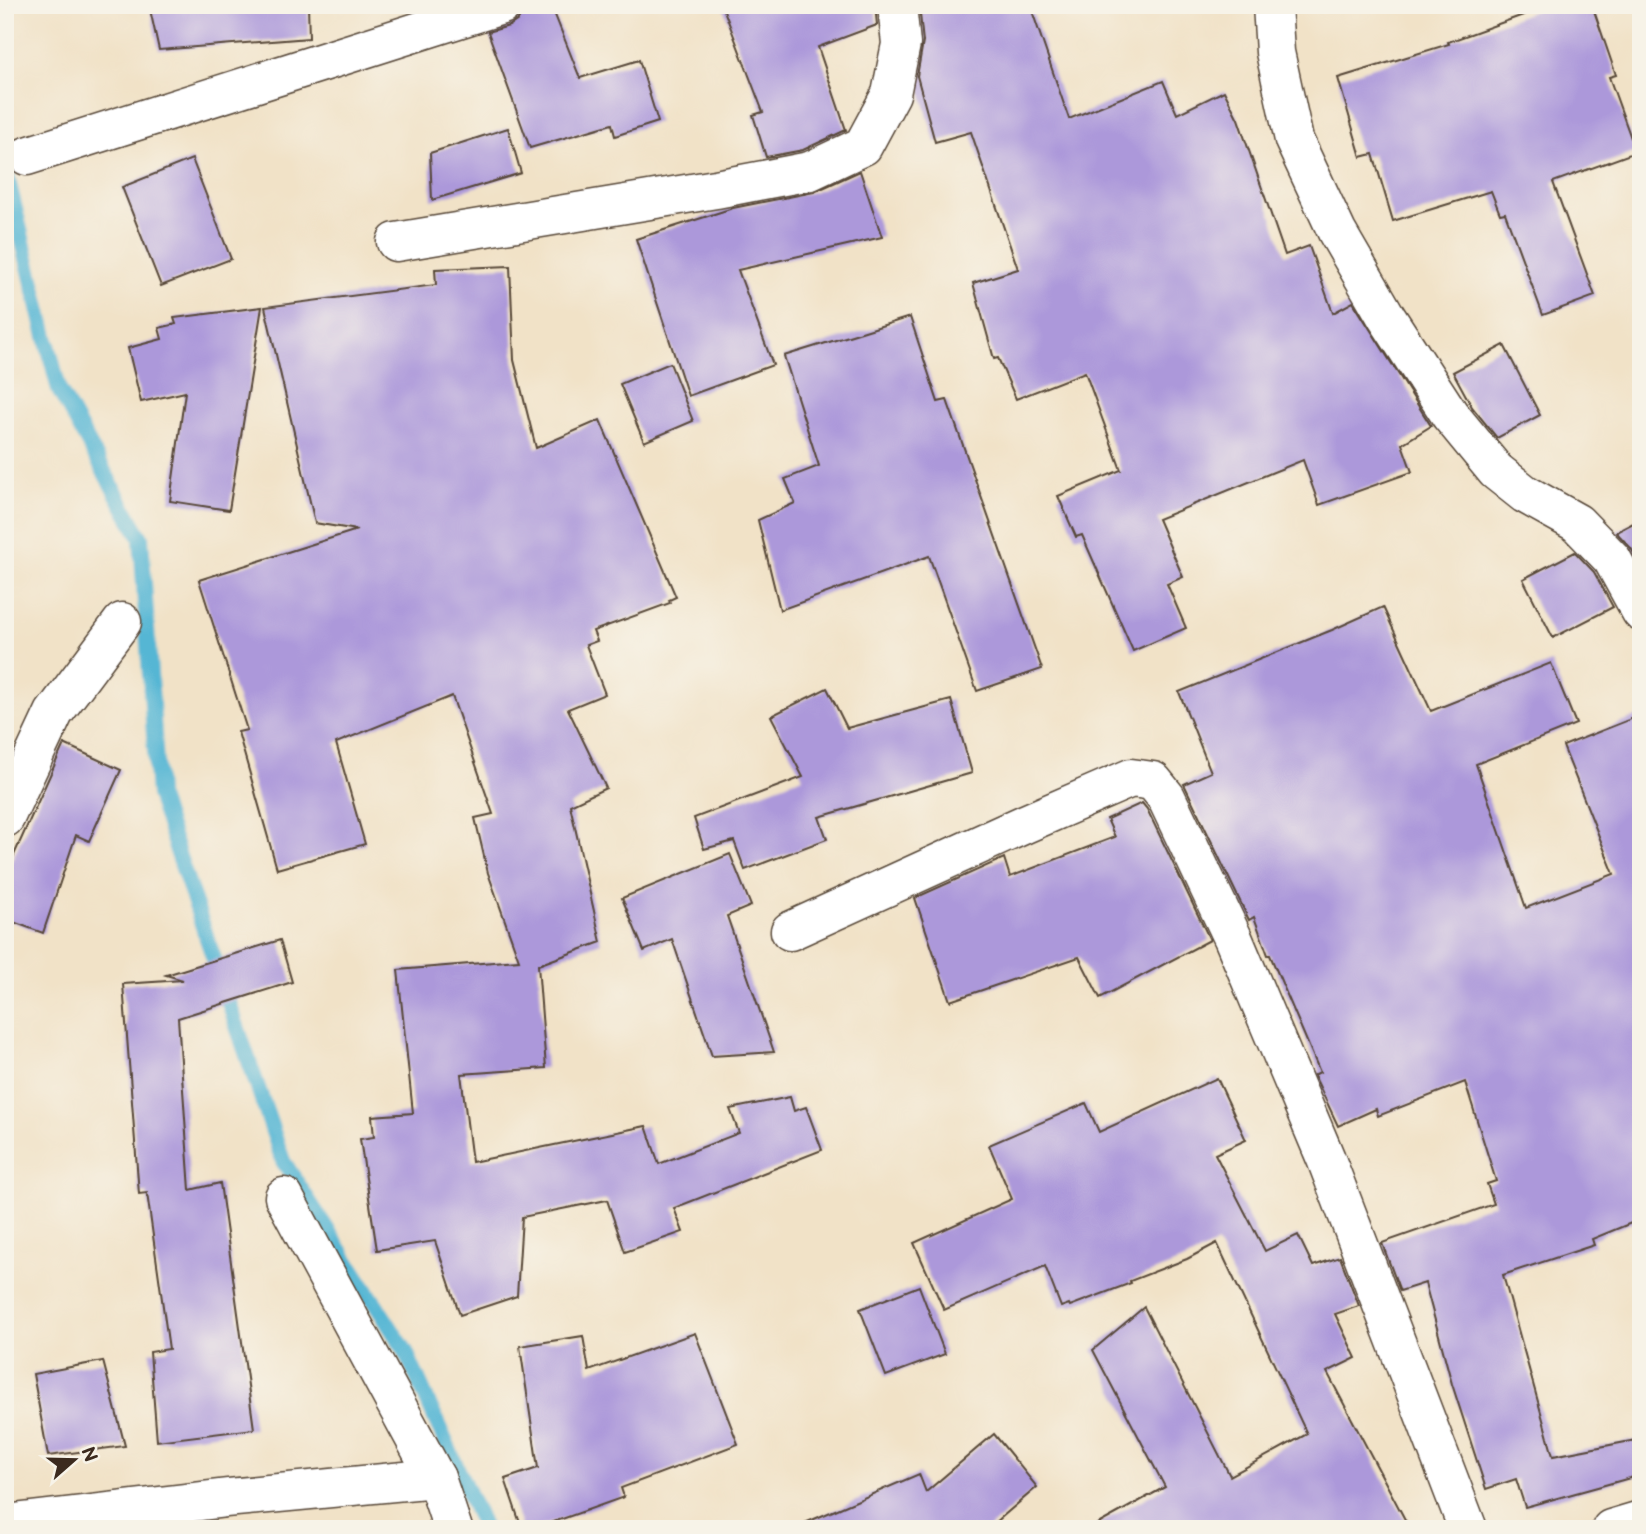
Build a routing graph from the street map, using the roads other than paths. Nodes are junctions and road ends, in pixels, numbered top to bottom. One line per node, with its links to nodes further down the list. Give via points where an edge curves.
1 (502, 5): 4 (street)
2 (897, 5): 5 (street, via 901,44 891,94 863,146 810,171)
3 (1272, 5): 6 (street, via 1275,52 1294,140 1338,232 1387,318 1450,415 1496,471 1525,494 1577,523 1612,559)
4 (27, 156)
5 (396, 242)
6 (1641, 611)
7 (122, 622): 8 (street, via 54,713)
8 (5, 818)
9 (790, 931): 15 (street, via 1131,778 1153,781 1166,797 1238,950 1326,1159)
10 (284, 1197): 11 (street)
11 (436, 1478): 13 (street); 14 (street)
12 (1641, 1520): 16 (street)
13 (5, 1524)
14 (453, 1529)
15 (1468, 1529)
16 (1611, 1529)

